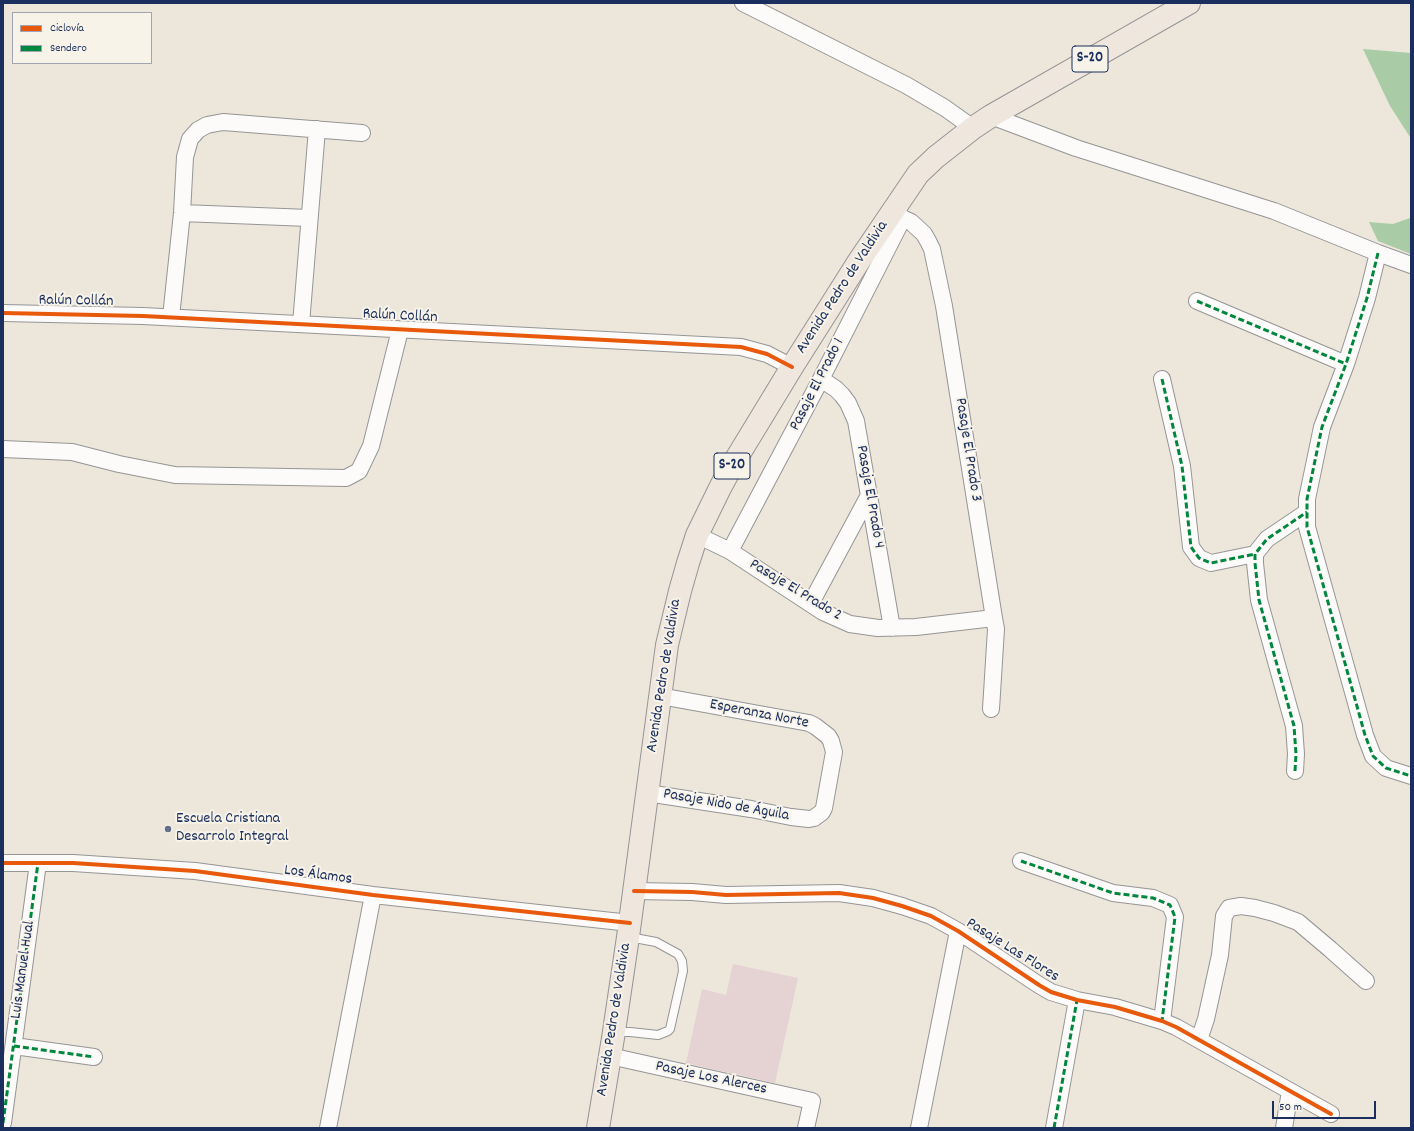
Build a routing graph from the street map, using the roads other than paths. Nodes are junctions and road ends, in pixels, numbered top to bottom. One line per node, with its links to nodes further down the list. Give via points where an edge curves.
1 (743, 3): 4 (street, via 906,85 945,108)
2 (1189, 3): 3 (main road, Avenida Pedro de Valdivia / S-20)
3 (991, 116): 4 (main road, Avenida Pedro de Valdivia / S-20); 10 (street, via 1076,148 1274,211)
4 (972, 128): 8 (main road, Avenida Pedro de Valdivia / S-20, via 918,174)
5 (317, 129): 6 (street); 7 (street, via 224,122 207,125 198,130 190,139 185,157); 9 (street)
6 (362, 132)
7 (182, 213): 9 (street); 14 (street)
8 (897, 215): 18 (main road, Avenida Pedro de Valdivia / S-20); 19 (street, Pasaje El Prado 1); 28 (street, Pasaje El Prado 3, via 911,222 924,234 932,249 944,306)
9 (309, 218): 15 (street)
10 (1378, 253): 11 (street); 17 (street)
11 (1411, 265)
12 (1197, 301): 17 (street)
13 (3, 313): 14 (street, Ralún Collán)
14 (171, 317): 15 (street, Ralún Collán)
15 (301, 324): 16 (street, Ralún Collán)
16 (400, 330): 18 (street, Ralún Collán, via 741,347 766,354); 21 (street, via 371,446 359,471 346,478 175,475 72,452)
17 (1346, 364): 23 (street, via 1322,427 1307,499)
18 (792, 367): 24 (main road, Avenida Pedro de Valdivia / S-20, via 733,464)
19 (821, 379): 22 (street, Pasaje El Prado 4, via 842,395 856,421); 25 (street, Pasaje El Prado 1)
20 (1162, 379): 26 (street, via 1182,466 1191,547 1200,558 1211,564)
21 (3, 450)
22 (868, 497): 27 (street); 29 (street, Pasaje El Prado 4)
23 (1307, 512): 26 (street, via 1267,539); 33 (street, via 1307,528 1373,756 1386,768)
24 (697, 535): 25 (street, Pasaje El Prado 2); 30 (main road, Avenida Pedro de Valdivia / S-20, via 672,619)
25 (730, 551): 27 (street, Pasaje El Prado 2)
26 (1255, 554): 32 (street, via 1260,600 1294,726)
27 (811, 603): 29 (street, Pasaje El Prado 2, via 836,619 850,624)
28 (994, 618): 29 (street, Pasaje El Prado 2); 31 (street, Pasaje El Prado 3, via 996,629)
29 (892, 628)
30 (660, 696): 34 (main road, Avenida Pedro de Valdivia / S-20); 35 (street, Esperanza Norte, via 804,722 815,726 828,736 834,752 824,808 818,816)
31 (991, 709)
32 (1295, 771)
33 (1411, 776)
34 (647, 792): 35 (street, Pasaje Nido de Águila); 39 (main road, Avenida Pedro de Valdivia / S-20)
35 (805, 819)
36 (1021, 861): 45 (street, via 1113,893 1153,898 1170,905 1175,917)
37 (3, 863): 38 (street, Los Álamos)
38 (38, 863): 40 (street, Los Álamos, via 194,871); 47 (street, Luis Manuel Hual)
39 (634, 891): 41 (main road, Avenida Pedro de Valdivia); 42 (street, Pasaje Las Flores, via 726,895 839,894 873,898 932,916)
40 (372, 895): 41 (street, Los Álamos); 53 (street)
41 (629, 930): 48 (main road, Avenida Pedro de Valdivia); 48 (lane, via 678,954 683,970 670,1029 662,1035 623,1032)
42 (958, 931): 44 (street, Pasaje Las Flores, via 1039,985); 56 (street)
43 (1366, 981): 46 (street, via 1298,922 1255,908 1228,908 1224,916 1220,955 1206,1019)
44 (1076, 1000): 45 (street, Pasaje Las Flores, via 1115,1007); 57 (street)
45 (1162, 1021): 46 (street, Pasaje Las Flores)
46 (1199, 1040): 50 (street, Pasaje Las Flores)
47 (14, 1046): 49 (street); 52 (street, Luis Manuel Hual)
48 (611, 1047): 54 (main road, Avenida Pedro de Valdivia); 55 (street, Pasaje Los Alerces, via 812,1101)
49 (94, 1057)
50 (1290, 1091): 51 (street, Pasaje Las Flores); 58 (street)
51 (1331, 1114)
52 (3, 1123)
53 (328, 1128)
54 (598, 1128)
55 (806, 1128)
56 (919, 1128)
57 (1054, 1128)
58 (1284, 1128)

